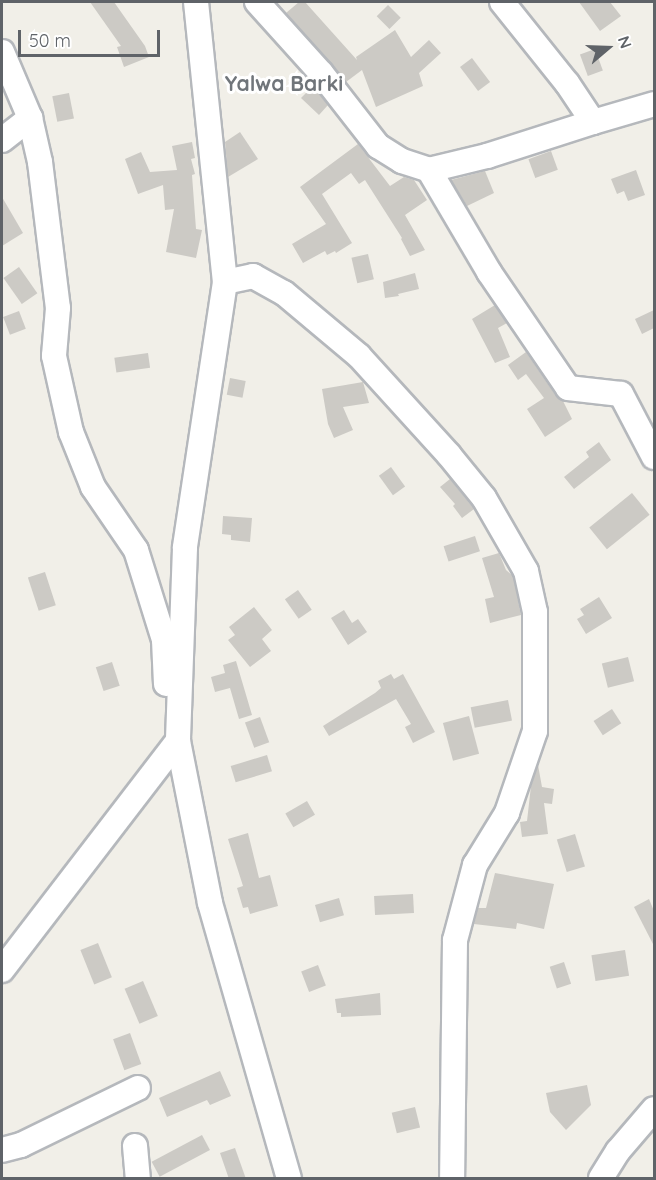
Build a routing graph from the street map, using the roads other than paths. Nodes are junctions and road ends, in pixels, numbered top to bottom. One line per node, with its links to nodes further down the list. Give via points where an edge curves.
1 (196, 2): 10 (street)
2 (257, 2): 9 (street, via 321,73 378,146 402,161)
3 (502, 2): 7 (street)
4 (2, 52): 6 (street)
5 (654, 105): 7 (street)
6 (30, 118): 8 (street); 12 (street, via 52,249 57,308 54,356 71,432 93,487 136,550 164,640)
7 (593, 122): 9 (street)
8 (2, 140)
9 (429, 170): 11 (street, via 489,272 568,388 621,394)
10 (225, 282): 12 (street, via 185,548); 20 (street, via 253,276 284,293 359,356 484,498 526,571 535,612 535,731 507,813 474,865 455,940)
11 (654, 457)
12 (170, 735): 13 (street); 19 (street, via 210,903)
13 (2, 970)
14 (138, 1088): 17 (street)
15 (654, 1109): 21 (street, via 618,1151)
16 (135, 1146): 18 (street)
17 (2, 1150)
18 (138, 1179)
19 (289, 1179)
20 (452, 1179)
21 (602, 1179)

